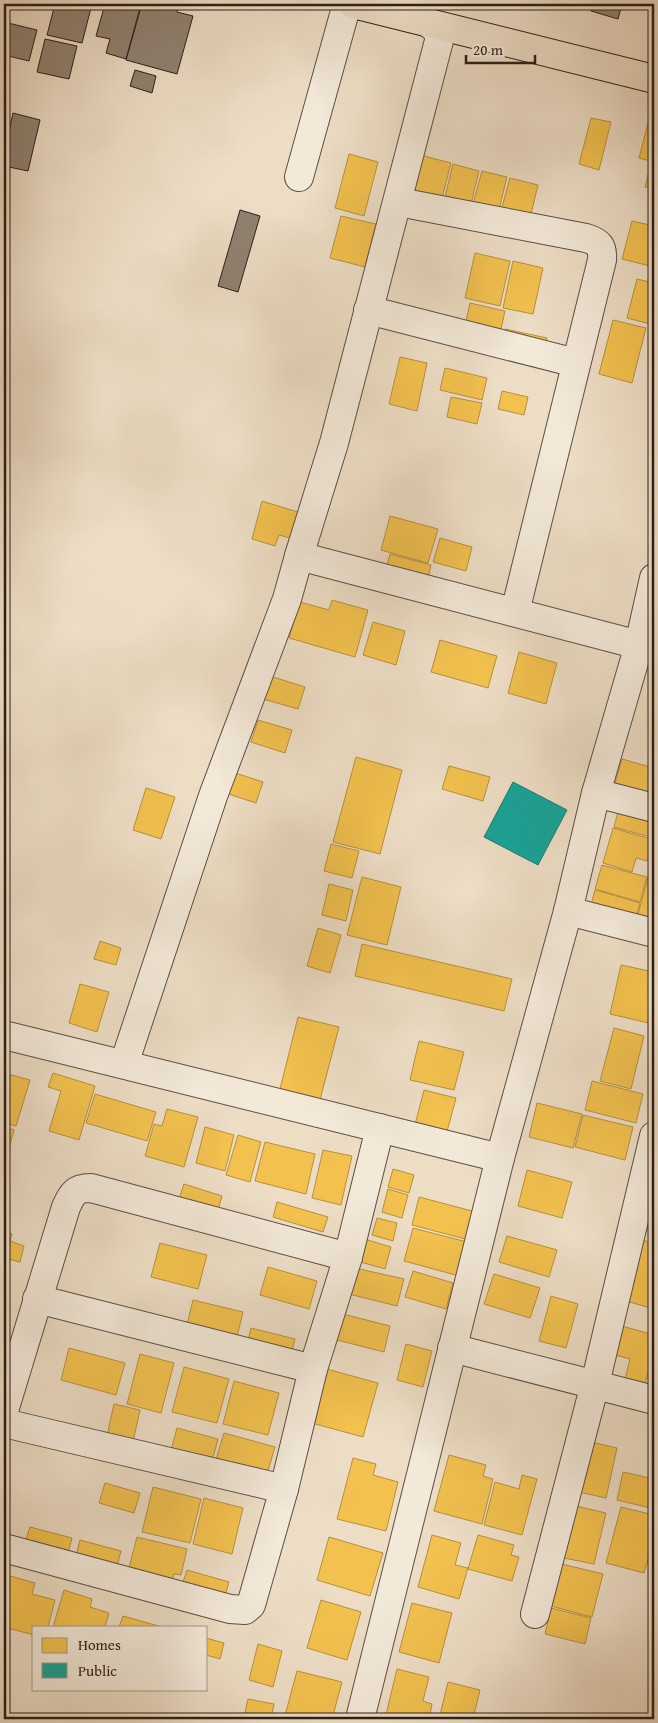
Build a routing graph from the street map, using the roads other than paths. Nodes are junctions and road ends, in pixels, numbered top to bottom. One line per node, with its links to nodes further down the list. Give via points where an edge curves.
1 (347, 4): 5 (street)
2 (353, 4): 3 (main road)
3 (434, 37): 4 (main road); 6 (street)
4 (654, 79)
5 (299, 177)
6 (399, 202): 7 (street); 8 (street, via 598,242 603,249 602,260)
7 (368, 310): 8 (street); 9 (street, via 334,443)
8 (576, 362): 11 (street)
9 (299, 556): 11 (street); 18 (street, via 287,600 213,796)
10 (654, 578): 12 (street)
11 (515, 612): 12 (street)
12 (639, 645): 13 (street)
13 (596, 792): 14 (street); 15 (street)
14 (654, 808)
15 (568, 911): 16 (street); 21 (street)
16 (654, 933)
17 (4, 1035): 18 (street)
18 (124, 1064): 19 (street)
19 (380, 1128): 21 (street); 22 (street)
20 (654, 1136): 26 (street)
21 (500, 1158): 24 (street)
22 (348, 1256): 23 (street, via 82,1188 74,1191 66,1207); 25 (street)
23 (37, 1299): 25 (street); 28 (street)
24 (452, 1348): 26 (street); 33 (street)
25 (313, 1369): 30 (street)
26 (595, 1384): 27 (street); 32 (street)
27 (654, 1400)
28 (4, 1411)
29 (4, 1423): 30 (street)
30 (284, 1490): 31 (street, via 255,1597 245,1610 230,1610)
31 (4, 1548)
32 (535, 1614)
33 (360, 1719)

